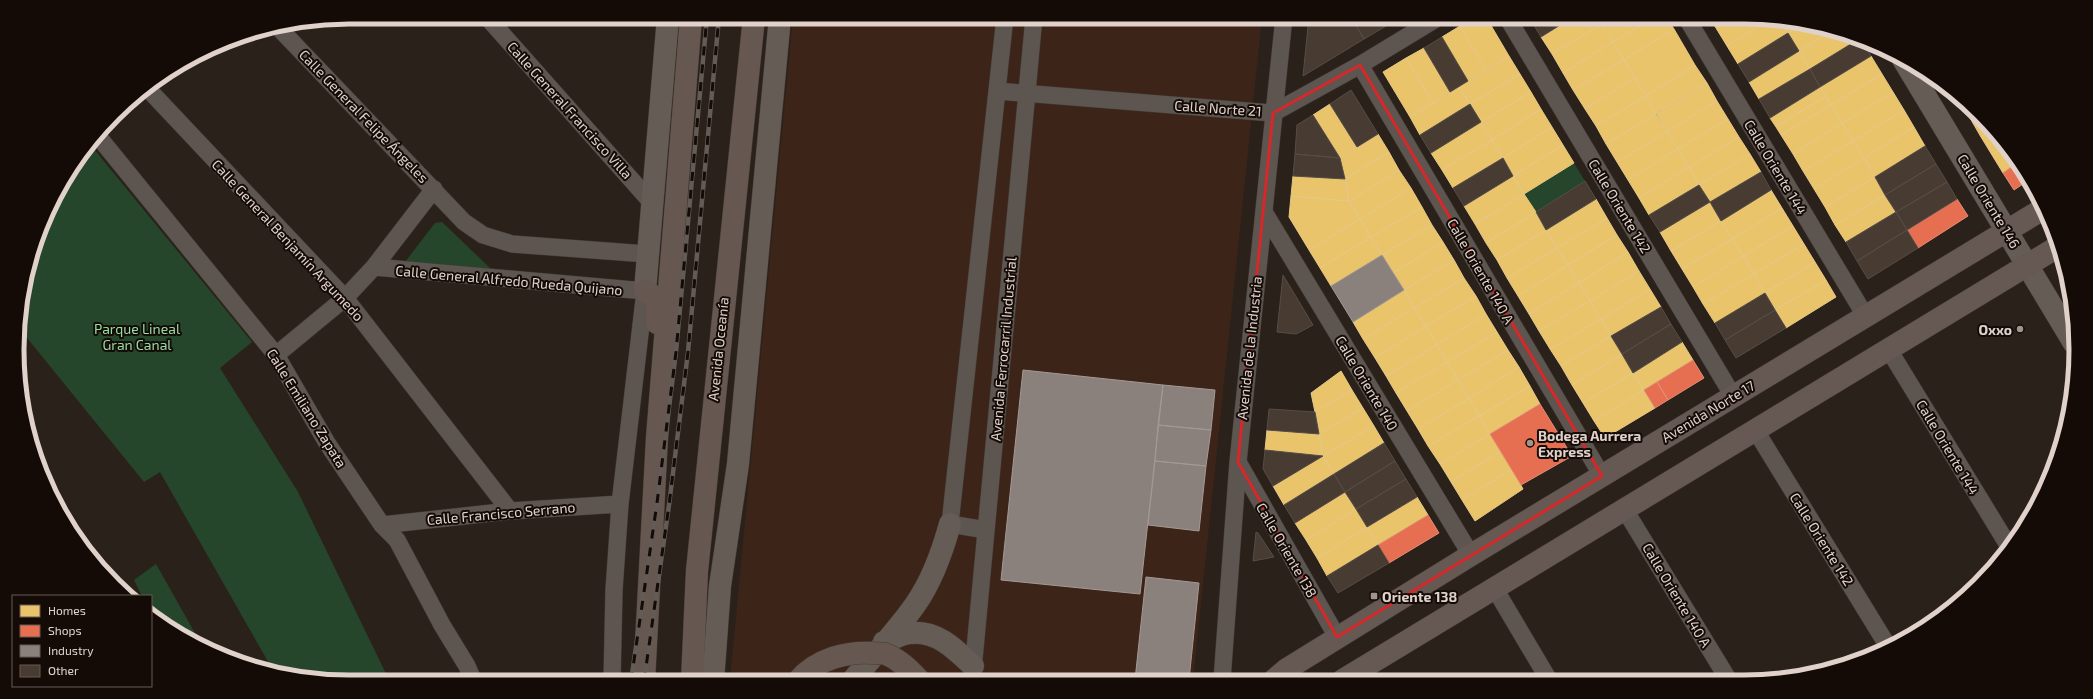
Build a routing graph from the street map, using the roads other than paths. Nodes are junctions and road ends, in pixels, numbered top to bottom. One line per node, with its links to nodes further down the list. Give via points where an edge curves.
1 (493, 24): 23 (street, Calle General Francisco Villa)
2 (667, 24): 23 (main road)
3 (690, 24): 39 (highway)
4 (753, 24): 14 (highway, Avenida Oceanía)
5 (761, 24): 14 (highway)
6 (779, 24): 59 (main road, via 738,464 720,586)
7 (1004, 24): 17 (street)
8 (1033, 24): 19 (street, Avenida Ferrocarril Industrial)
9 (1283, 24): 20 (street, Avenida de la Industria)
10 (1427, 24): 15 (street, Calle Norte 21)
11 (1511, 24): 37 (street, Calle Oriente 142)
12 (1690, 24): 33 (street, Calle Oriente 144)
13 (282, 31): 22 (street, Calle General Felipe Ángeles)
14 (751, 45): 58 (highway, Avenida Oceanía, via 696,571)
15 (1360, 65): 20 (street, Calle Norte 21); 41 (street, Calle Oriente 140 A)
16 (1910, 70): 26 (main road, Calle Oriente 146)
17 (997, 91): 19 (street, Calle Norte 21); 45 (street)
18 (150, 92): 32 (street, Calle General Benjamín Argumedo)
19 (1026, 94): 20 (street, Calle Norte 21); 47 (street, Avenida Ferrocarril Industrial)
20 (1273, 112): 24 (street, Avenida de la Industria)
21 (101, 140): 36 (street, Calle Emiliano Zapata)
22 (434, 189): 28 (street, via 464,222 483,235 512,244); 30 (street, Calle General Alfredo Rueda Quijano)
23 (652, 203): 28 (main road)
24 (1264, 212): 40 (street, Avenida de la Industria); 49 (street, Calle Oriente 140)
25 (2038, 212): 26 (main road, Avenida Norte 17)
26 (2007, 232): 29 (main road, Calle Oriente 146); 33 (main road, Avenida Norte 17)
27 (2053, 249): 29 (main road)
28 (648, 254): 31 (main road)
29 (2027, 265): 34 (main road, Calle Oriente 146); 35 (main road)
30 (374, 268): 31 (street, Calle General Alfredo Rueda Quijano); 32 (street, Calle General Alfredo Rueda Quijano)
31 (645, 291): 39 (highway, via 657,301 654,382); 42 (street)
32 (345, 298): 36 (street, Calle General Alfredo Rueda Quijano); 44 (street, Calle General Benjamín Argumedo)
33 (1866, 317): 37 (main road, Avenida Norte 17)
34 (2068, 333)
35 (1889, 350): 38 (main road); 48 (street, Calle Oriente 144)
36 (276, 355): 46 (street, Calle Emiliano Zapata, via 327,443)
37 (1733, 396): 41 (main road, Avenida Norte 17)
38 (1756, 431): 43 (main road); 53 (street, Calle Oriente 142)
39 (657, 438): 57 (highway)
40 (1238, 462): 51 (street, Calle Oriente 138); 63 (street, Avenida de la Industria)
41 (1602, 476): 49 (main road, Avenida Norte 17)
42 (620, 504): 44 (street, Calle Francisco Serrano); 56 (street, via 614,590)
43 (1625, 510): 50 (main road); 67 (street, Calle Oriente 140 A)
44 (510, 511): 46 (street, Calle Francisco Serrano)
45 (950, 524): 47 (street); 52 (main road, via 932,574 915,605)
46 (382, 525): 55 (street, Calle Emiliano Zapata, via 397,540)
47 (986, 530): 54 (street, Avenida Ferrocarril Industrial)
48 (2006, 541)
49 (1471, 555): 51 (main road, Avenida Norte 17)
50 (1495, 588): 65 (main road); 66 (street)
51 (1337, 637): 64 (main road, Avenida Norte 17)
52 (884, 642): 54 (main road, via 911,633 931,634 948,644); 61 (main road)
53 (1885, 642)
54 (973, 674)
55 (471, 675)
56 (612, 675)
57 (644, 675)
58 (692, 675)
59 (713, 675)
60 (803, 675): 62 (highway, bridge, via 822,662 863,652 885,653 906,666)
61 (857, 675)
62 (914, 675)
63 (1222, 675)
64 (1280, 675)
65 (1359, 675)
66 (1546, 675)
67 (1726, 675)

